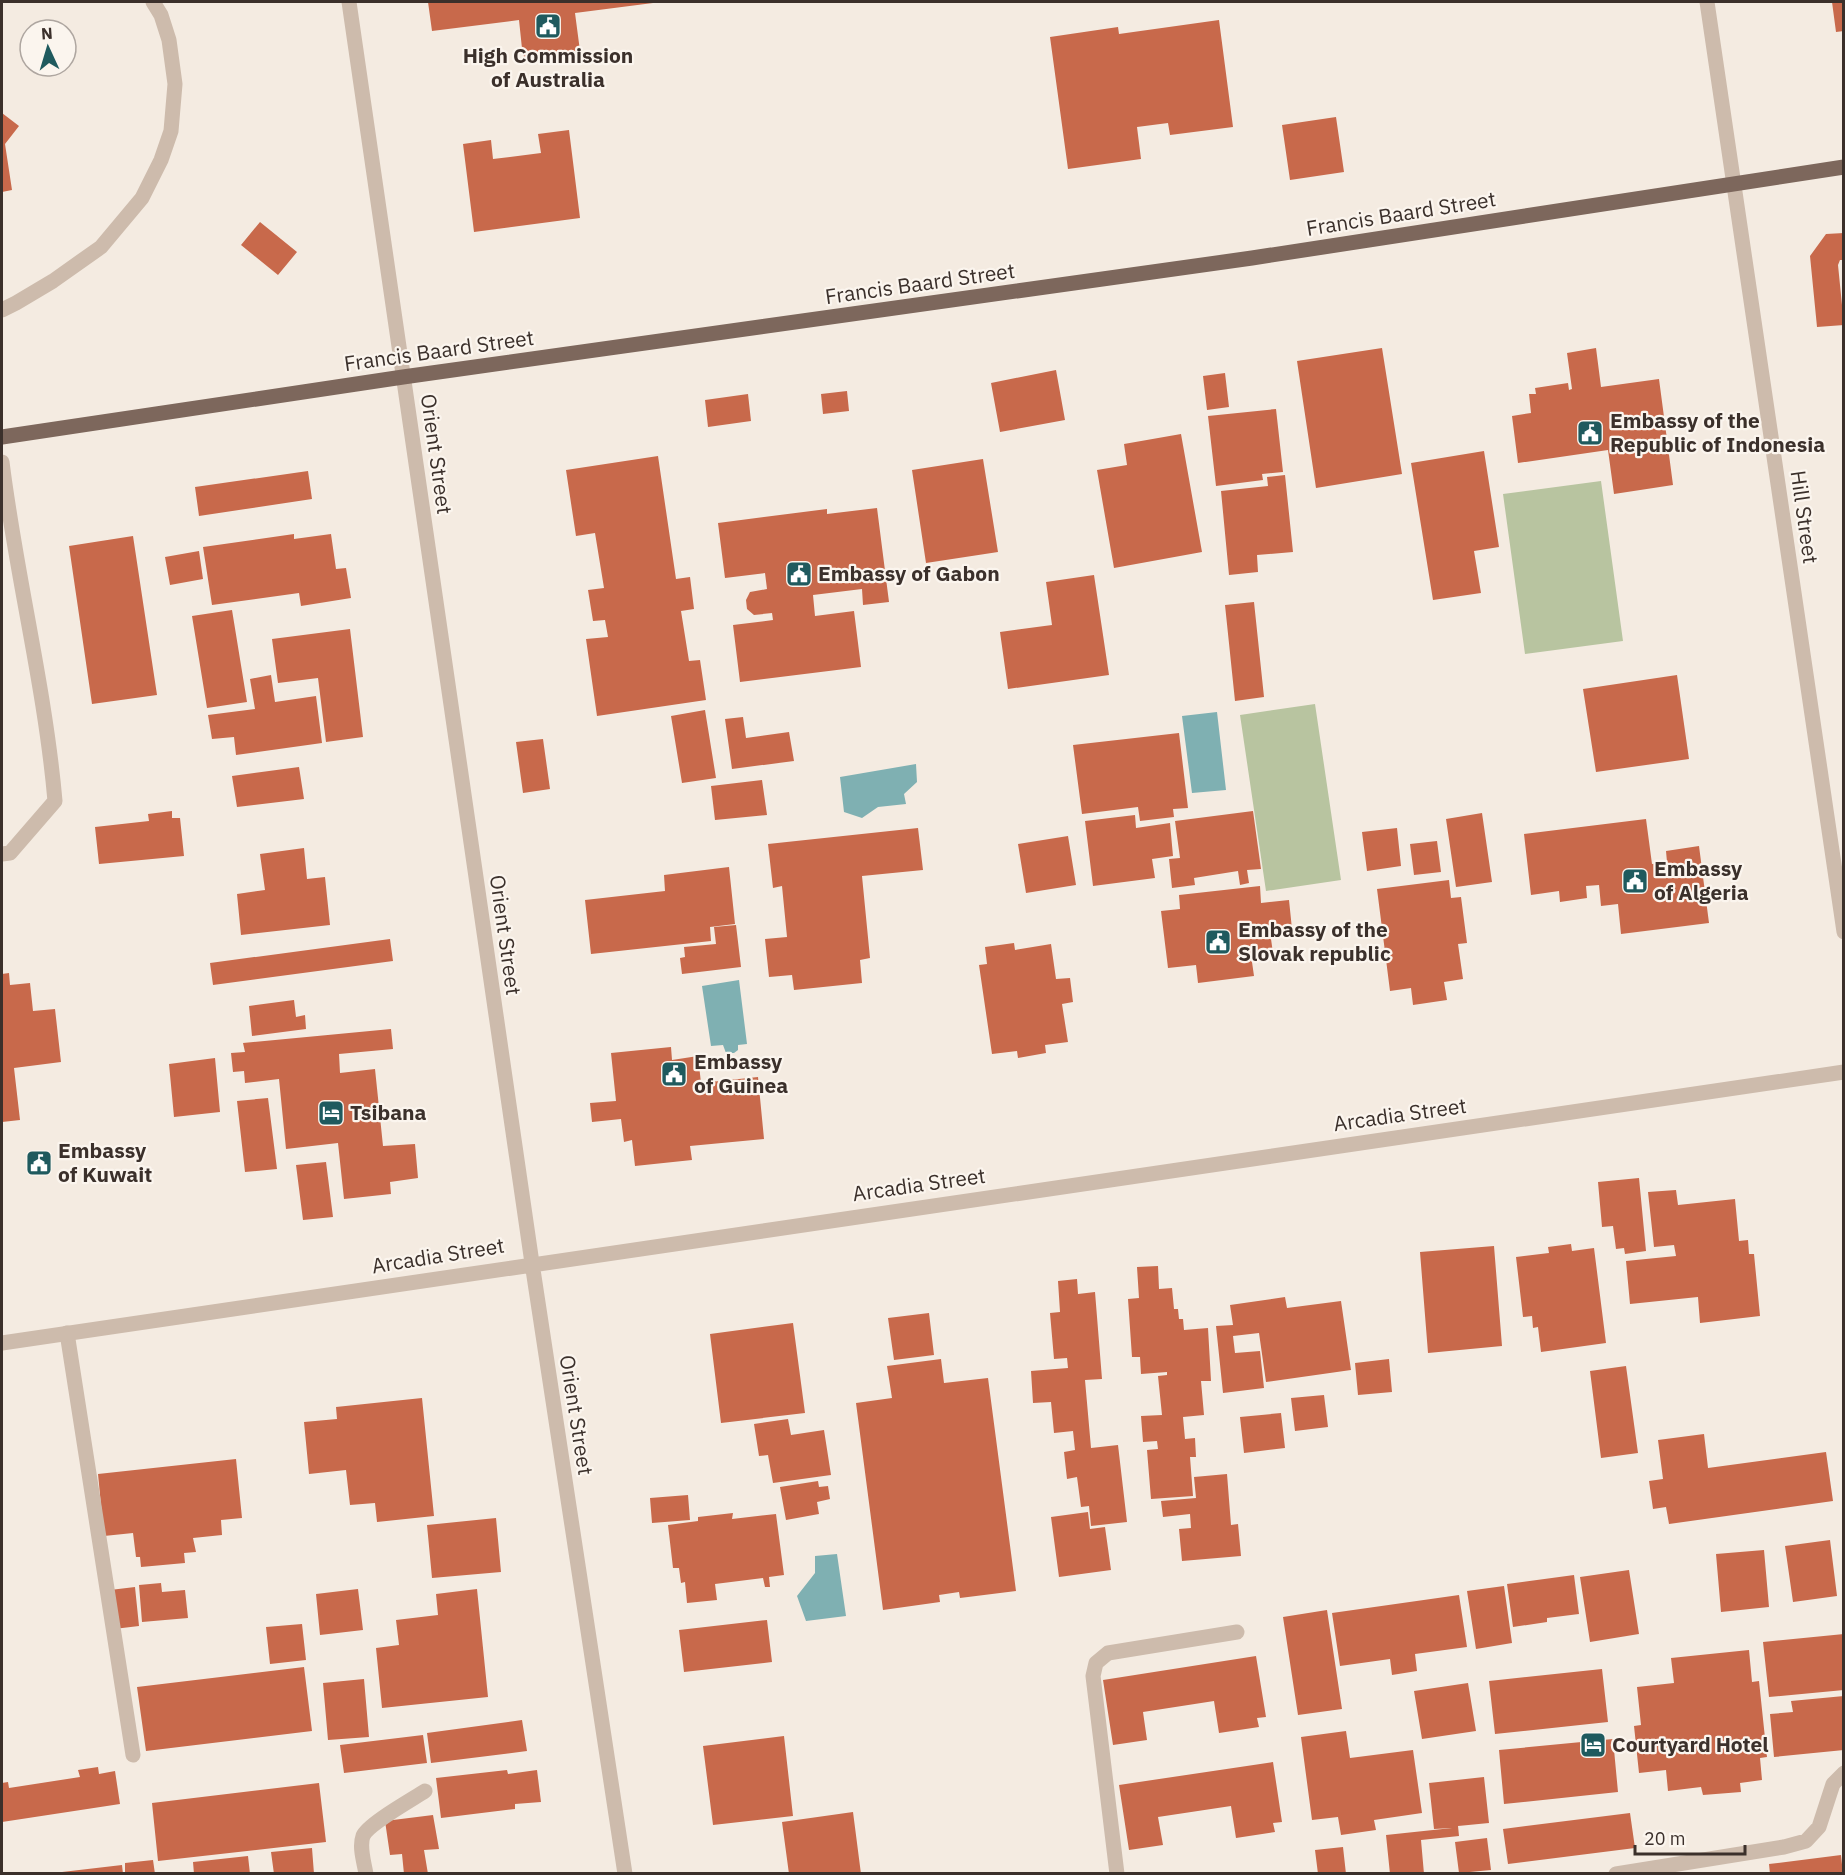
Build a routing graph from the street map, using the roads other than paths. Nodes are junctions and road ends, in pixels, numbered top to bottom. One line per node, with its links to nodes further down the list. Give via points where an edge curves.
1 (153, 2): 6 (street, via 169,40 175,84 171,131 161,160 141,198 101,247)
2 (349, 2): 7 (street, Orient Street)
3 (1707, 2): 5 (street, Hill Street)
4 (1844, 167): 5 (main road, Francis Baard Street)
5 (1734, 183): 7 (main road, Francis Baard Street, via 1252,258); 11 (street, Hill Street)
6 (2, 310)
7 (403, 377): 8 (main road, Francis Baard Street); 13 (street, Orient Street)
8 (2, 437)
9 (2, 462): 10 (street, via 55,801 10,853)
10 (2, 854)
11 (1844, 932)
12 (1844, 1072): 13 (street, Arcadia Street)
13 (532, 1263): 14 (street, Arcadia Street); 21 (street, Orient Street)
14 (67, 1333): 15 (street, Arcadia Street); 17 (street)
15 (2, 1343)
16 (1237, 1632): 22 (street, via 1108,1653 1096,1663 1093,1676)
17 (133, 1755)
18 (1844, 1773): 23 (street, via 1833,1784 1820,1827 1806,1841)
19 (425, 1791): 20 (street, via 364,1834)
20 (366, 1874)
21 (625, 1874)
22 (1118, 1874)
23 (1616, 1874)

